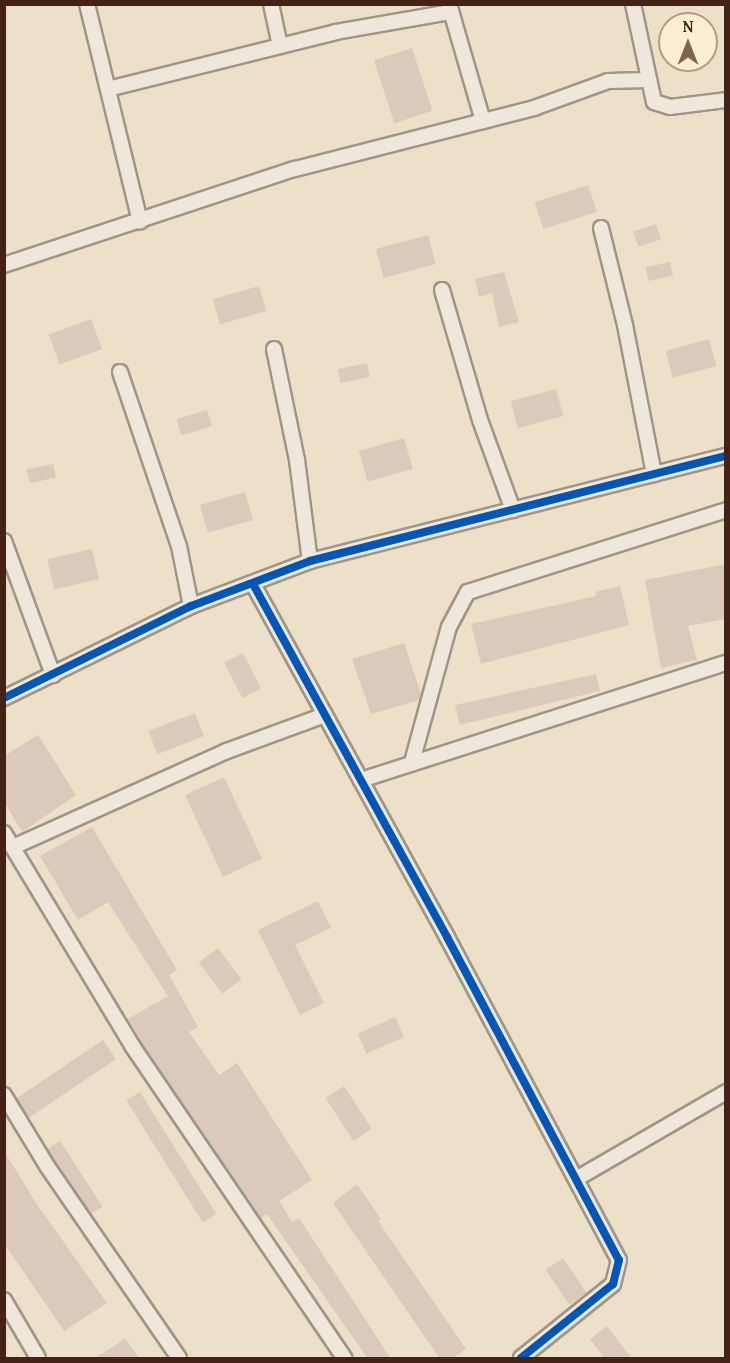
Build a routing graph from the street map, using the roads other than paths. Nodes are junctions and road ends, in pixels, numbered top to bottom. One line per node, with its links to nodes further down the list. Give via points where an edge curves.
1 (87, 4): 7 (street)
2 (271, 4): 5 (street)
3 (633, 4): 6 (street)
4 (450, 8): 5 (street); 9 (street)
5 (280, 46): 7 (street)
6 (648, 80): 8 (street, via 654,102 661,107); 9 (street, via 608,81)
7 (108, 89): 10 (street)
8 (726, 100)
9 (483, 121): 10 (street, via 295,169)
10 (140, 222): 12 (street)
11 (601, 228): 17 (street, via 625,325)
12 (4, 265)
13 (442, 290): 18 (street, via 480,420)
14 (273, 349): 21 (street, via 297,460)
15 (120, 372): 23 (street, via 179,546)
16 (726, 456): 17 (street)
17 (654, 474): 18 (street)
18 (513, 510): 21 (street)
19 (726, 510): 28 (street, via 468,592 449,627)
20 (4, 541): 25 (street)
21 (310, 561): 22 (street)
22 (253, 584): 23 (street); 27 (street)
23 (191, 606): 25 (street)
24 (726, 663): 28 (street)
25 (53, 675): 26 (street)
26 (4, 698)
27 (325, 715): 29 (street); 31 (street, via 227,751)
28 (412, 762): 29 (street)
29 (361, 780): 34 (street)
30 (4, 833): 31 (street)
31 (13, 847): 36 (street, via 133,1047)
32 (726, 1092): 34 (street)
33 (4, 1095): 38 (street, via 47,1166)
34 (576, 1179): 39 (street, via 619,1260 619,1272 613,1284)
35 (4, 1300): 37 (street)
36 (340, 1357)
37 (38, 1359)
38 (179, 1359)
39 (521, 1359)

